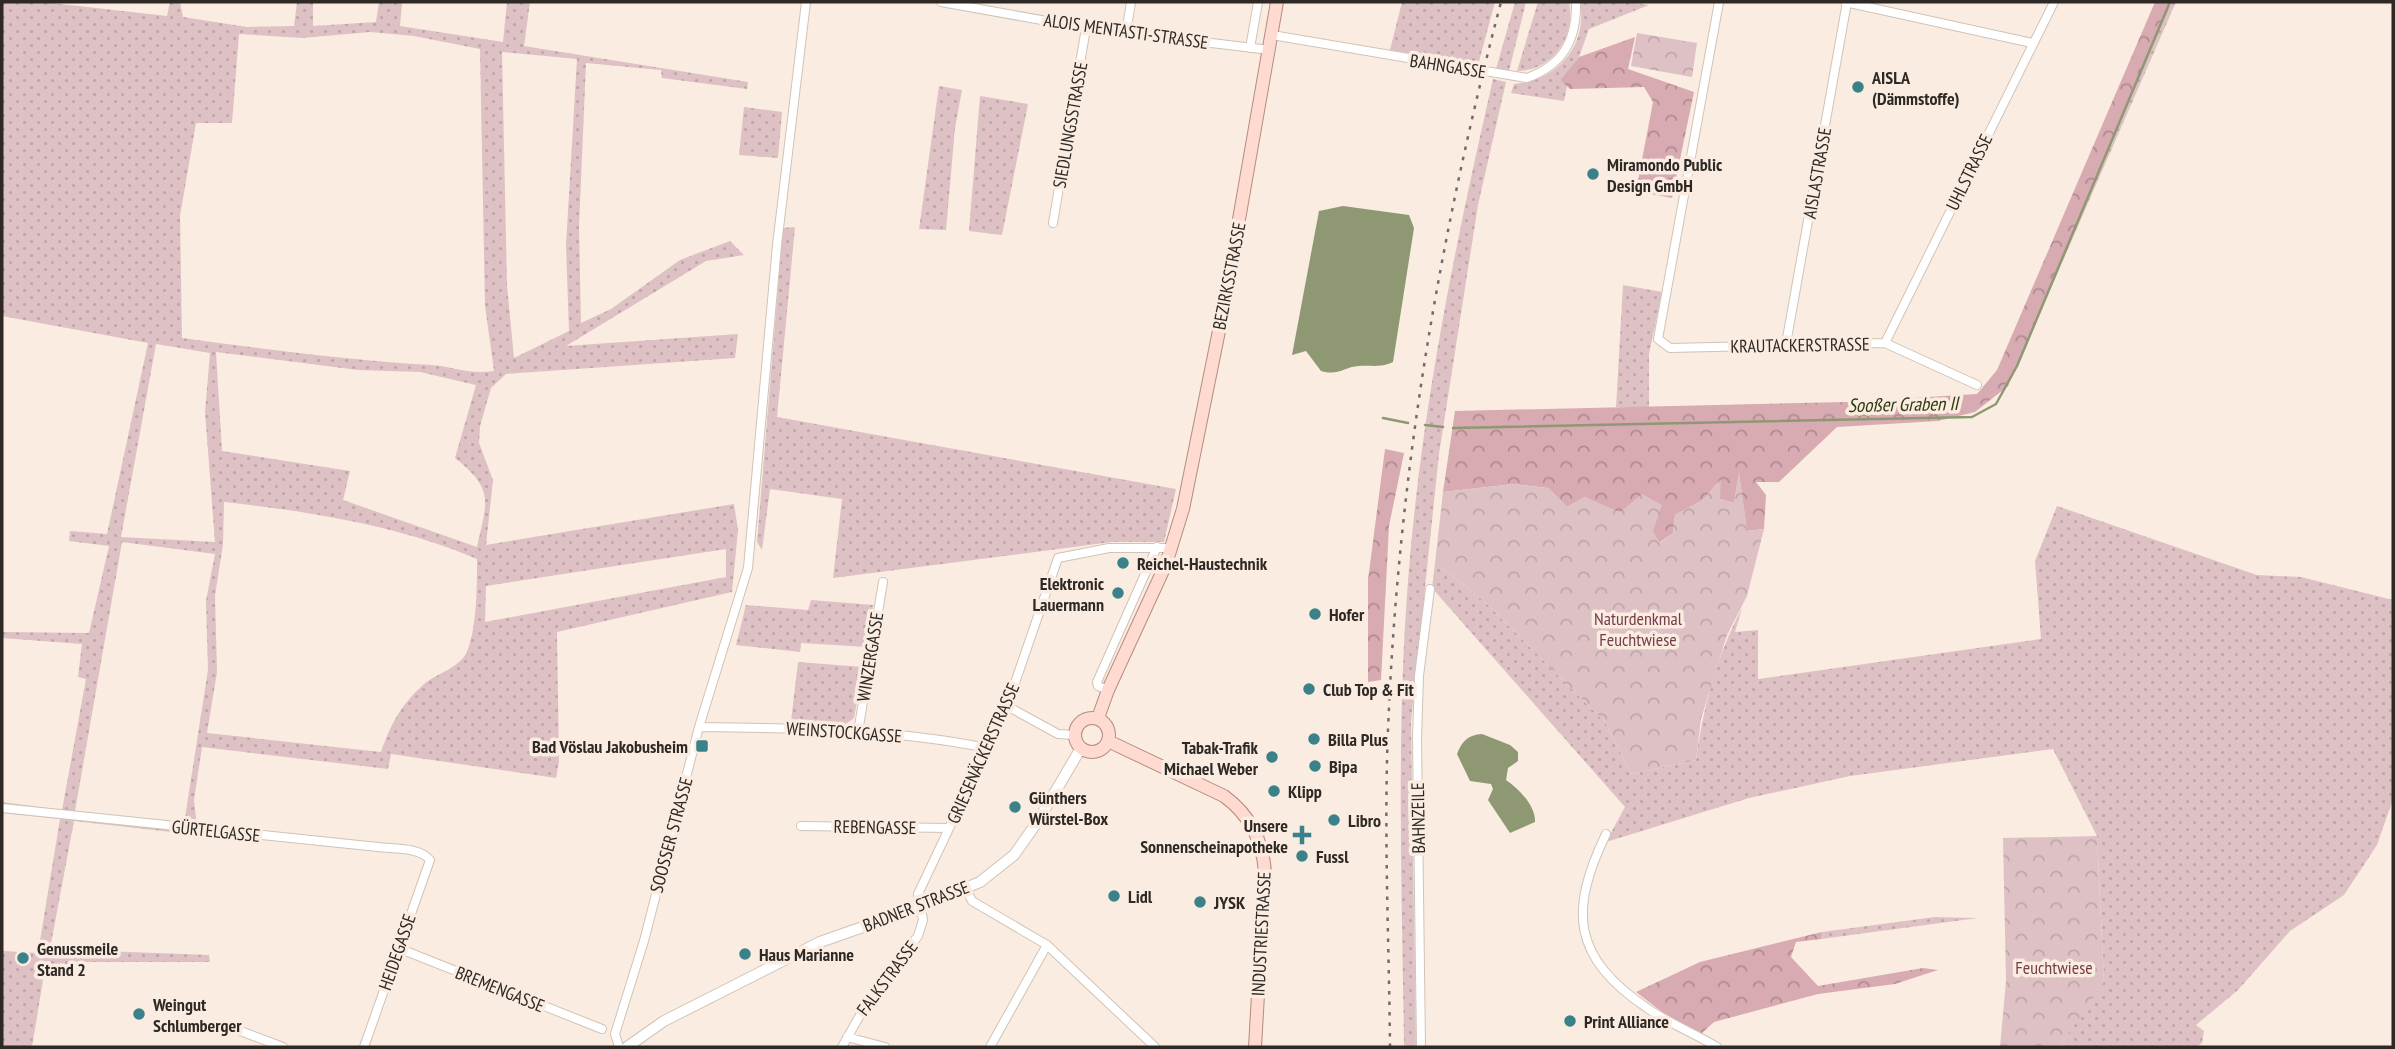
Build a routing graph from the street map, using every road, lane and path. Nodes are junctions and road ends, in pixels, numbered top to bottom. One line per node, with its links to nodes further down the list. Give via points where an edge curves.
1 (806, 2): 27 (street, SOOSSER STRASSE, via 748,568)
2 (941, 2): 10 (street, ALOIS MENTASTI-STRASSE)
3 (1131, 2): 11 (street)
4 (1258, 2): 14 (street)
5 (1277, 2): 12 (main road, BEZIRKSSTRASSE)
6 (1576, 2): 12 (street, BAHNGASSE, via 1576,20 1565,53 1527,78)
7 (1719, 2): 18 (street, KRAUTACKERSTRASSE, via 1658,339 1670,348)
8 (1846, 2): 13 (street); 18 (street, AISLASTRASSE)
9 (2054, 2): 13 (street, UHLSTRASSE)
10 (1086, 28): 11 (street, ALOIS MENTASTI-STRASSE); 16 (street, SIEDLUNGSSTRASSE)
11 (1126, 33): 14 (street, ALOIS MENTASTI-STRASSE)
12 (1272, 35): 15 (main road, BEZIRKSSTRASSE)
13 (2032, 43): 17 (street, UHLSTRASSE)
14 (1250, 48): 15 (street, ALOIS MENTASTI-STRASSE)
15 (1270, 50): 21 (main road, BEZIRKSSTRASSE, via 1198,445)
16 (1053, 223)
17 (1885, 343): 18 (street, KRAUTACKERSTRASSE); 19 (street, KRAUTACKERSTRASSE)
18 (1786, 344)
19 (1977, 385)
20 (1157, 547): 21 (street); 24 (street, via 1097,682); 25 (street, GRIESENÄCKERSTRASSE, via 1109,548 1058,558)
21 (1172, 548): 24 (main road)
22 (883, 582): 28 (street, WINZERGASSE)
23 (1430, 590): 54 (street, BAHNZEILE, via 1417,738)
24 (1108, 690): 26 (main road)
25 (1007, 706): 29 (street, via 1058,734); 31 (street, GRIESENÄCKERSTRASSE)
26 (1098, 718): 29 (main road, via 1081,720); 30 (main road, via 1108,730)
27 (699, 727): 28 (street, WEINSTOCKGASSE); 47 (street, SOOSSER STRASSE, via 615,1034)
28 (858, 732): 31 (street, WEINSTOCKGASSE)
29 (1074, 735): 32 (main road)
30 (1108, 741): 32 (main road, via 1096,751); 53 (main road, INDUSTRIESTRASSE, via 1224,796 1250,821 1262,846 1265,873)
31 (987, 748): 35 (street, GRIESENÄCKERSTRASSE)
32 (1081, 748): 38 (street, BADNER STRASSE, via 1014,855)
33 (2, 808): 37 (street, GÜRTELGASSE, via 378,847)
34 (801, 826): 35 (street, REBENGASSE)
35 (949, 828): 39 (street, GRIESENÄCKERSTRASSE, via 918,894)
36 (1606, 834): 55 (street, via 1587,872 1582,895 1590,951 1603,970 1646,1008)
37 (429, 857): 41 (street, HEIDEGASSE)
38 (966, 889): 39 (street, BADNER STRASSE); 40 (street, via 972,901)
39 (920, 907): 44 (street, FALKSTRASSE, via 923,920 918,936 872,994); 48 (street, BADNER STRASSE, via 820,942 664,1021)
40 (1047, 945): 51 (street); 52 (street)
41 (398, 948): 43 (street, BREMENGASSE); 46 (street, HEIDEGASSE)
42 (227, 1026): 45 (street)
43 (602, 1029)
44 (847, 1037): 49 (street, FALKSTRASSE); 50 (street)
45 (283, 1047)
46 (366, 1047)
47 (619, 1047)
48 (627, 1047)
49 (842, 1047)
50 (885, 1047)
51 (990, 1047)
52 (1155, 1047)
53 (1255, 1047)
54 (1421, 1047)
55 (1717, 1047)

